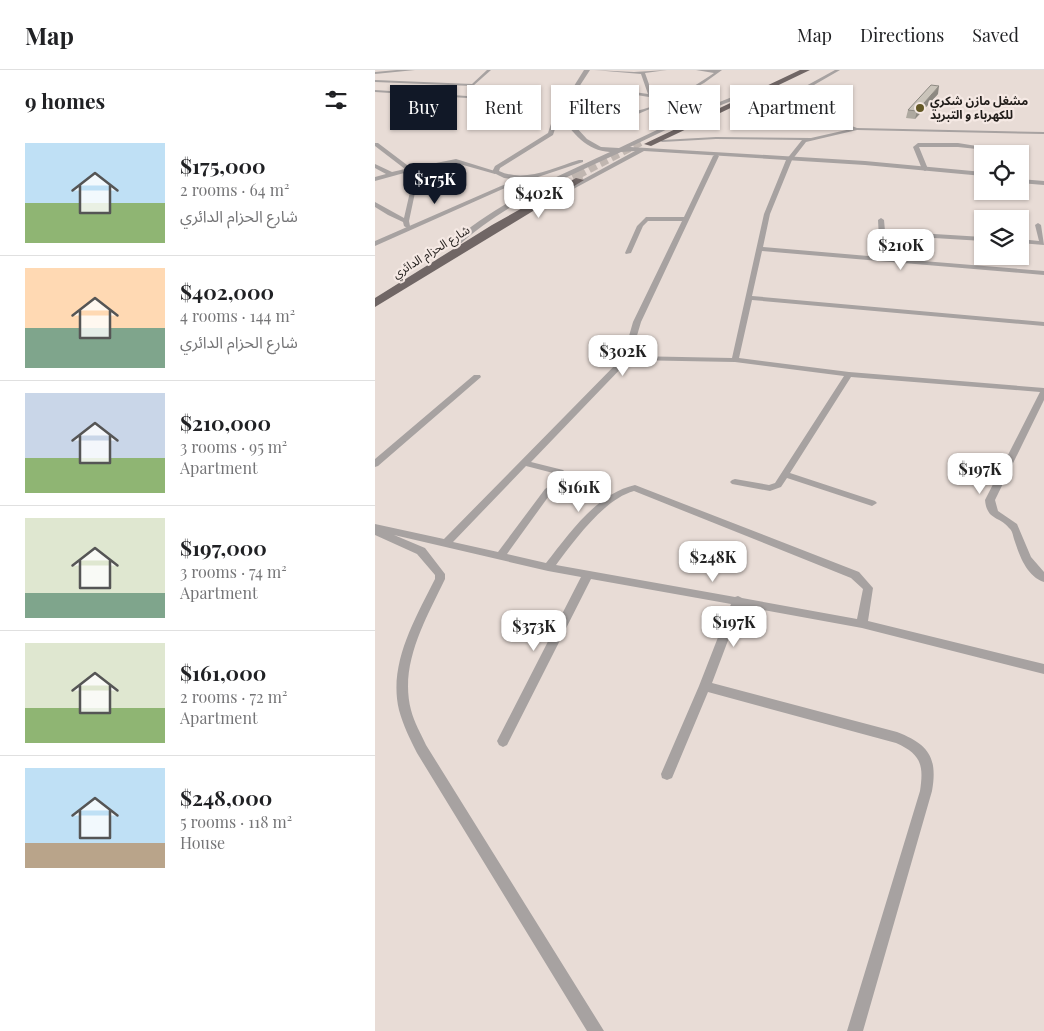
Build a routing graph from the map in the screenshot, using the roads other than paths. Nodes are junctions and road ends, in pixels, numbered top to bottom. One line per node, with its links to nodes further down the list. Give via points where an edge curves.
1 (413, 70): 12 (street)
2 (489, 70): 14 (street, via 473,84)
3 (586, 70): 15 (street); 16 (street)
4 (597, 70): 10 (street)
5 (665, 70): 13 (street)
6 (698, 70): 11 (street)
7 (796, 70): 18 (highway)
8 (806, 70): 19 (highway)
9 (838, 70): 20 (street)
10 (626, 71): 13 (street)
11 (719, 71): 17 (street)
12 (375, 73)
13 (643, 73): 22 (street)
14 (375, 81)
15 (576, 85)
16 (577, 85)
17 (694, 85)
18 (766, 85)
19 (771, 85)
20 (811, 85)
21 (375, 91): 23 (street)
22 (649, 91)
23 (467, 97)
24 (730, 101): 37 (street, via 711,106)
25 (730, 103): 35 (street)
26 (730, 103): 37 (highway)
27 (853, 128): 28 (street)
28 (857, 129): 31 (street); 34 (street)
29 (553, 130): 51 (street, via 548,138)
30 (575, 130): 38 (street)
31 (954, 132): 32 (street); 39 (street)
32 (981, 132): 33 (street); 40 (street)
33 (1044, 133)
34 (809, 139): 35 (street); 47 (street)
35 (662, 140): 37 (street); 43 (street, via 671,148)
36 (376, 144): 50 (street)
37 (643, 144): 42 (street); 42 (street); 43 (street); 45 (street)
38 (590, 145): 42 (street, via 603,150); 54 (street, via 591,154 587,158)
39 (958, 145): 41 (street); 52 (street, via 918,145)
40 (985, 145)
41 (974, 148)
42 (617, 149): 58 (street)
43 (688, 152): 44 (street)
44 (705, 154): 45 (street); 46 (street); 47 (street)
45 (632, 156): 53 (street)
46 (716, 156): 47 (street); 66 (street)
47 (790, 159): 52 (street); 56 (street); 75 (street, via 767,214)
48 (375, 166): 55 (street)
49 (418, 168): 50 (street); 51 (street, via 459,161); 68 (street)
50 (409, 169): 55 (street)
51 (496, 169): 59 (street)
52 (925, 169): 57 (street)
53 (601, 171): 58 (street); 58 (street)
54 (549, 172): 58 (street); 60 (street)
55 (391, 174): 61 (street)
56 (974, 175)
57 (974, 175)
58 (576, 176): 79 (highway, شارع الحزام الدائري); 81 (highway, شارع الحزام الدائري)
59 (507, 177): 60 (street); 64 (street, via 509,183)
60 (535, 177): 64 (street)
61 (375, 179)
62 (1029, 180): 63 (street)
63 (1044, 182)
64 (503, 188): 68 (street)
65 (375, 204): 68 (street)
66 (685, 219): 76 (street, via 646,219); 83 (street, via 637,322)
67 (881, 220): 70 (street)
68 (407, 225): 74 (street)
69 (1038, 225): 73 (street)
70 (883, 233): 71 (street); 77 (street)
71 (974, 238)
72 (1029, 242): 73 (street)
73 (1043, 243)
74 (375, 244)
75 (760, 249): 77 (street); 80 (street)
76 (628, 253)
77 (883, 259): 78 (street)
78 (1044, 273)
79 (375, 293)
80 (749, 298): 82 (street); 84 (street)
81 (375, 303)
82 (1044, 324)
83 (627, 358): 84 (street); 88 (street)
84 (735, 360): 85 (street)
85 (849, 374): 87 (street); 90 (street)
86 (477, 377): 89 (street)
87 (1044, 391): 98 (street, via 990,507 1014,526 1026,558)
88 (524, 463): 94 (street); 95 (street, via 560,472 567,478 547,491)
89 (375, 464)
90 (785, 474): 91 (street, via 778,485 771,488); 92 (street)
91 (735, 482)
92 (872, 503)
93 (375, 529): 94 (street); 105 (street, via 421,551 440,574 411,642 402,676 405,710 421,749)
94 (447, 542): 95 (street)
95 (500, 556): 96 (street)
96 (548, 567): 97 (street); 100 (street, via 603,506 625,490 635,488 855,575 868,588)
97 (588, 574): 99 (street); 103 (street)
98 (1044, 578)
99 (738, 600): 100 (street); 102 (street)
100 (862, 624): 101 (street)
101 (1044, 669)
102 (705, 686): 104 (street); 106 (street, via 897,738 924,754 928,764 927,791)
103 (503, 741)
104 (667, 774)
105 (596, 1031)
106 (855, 1031)

